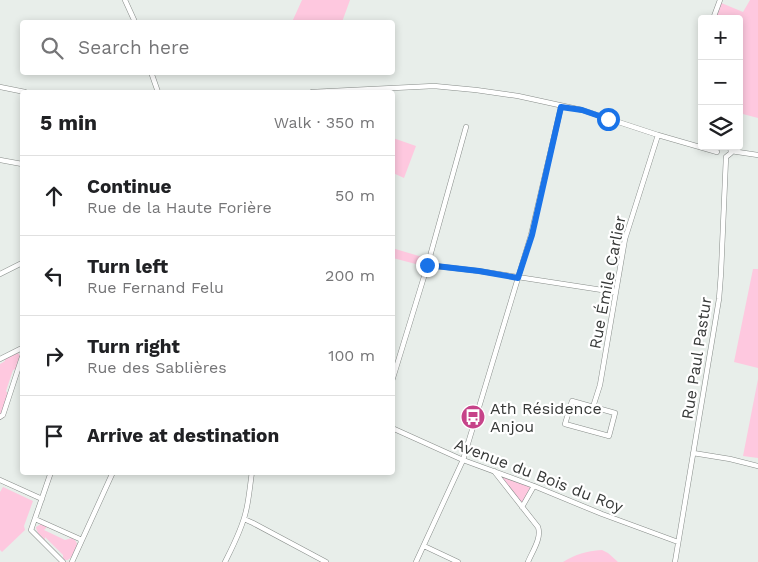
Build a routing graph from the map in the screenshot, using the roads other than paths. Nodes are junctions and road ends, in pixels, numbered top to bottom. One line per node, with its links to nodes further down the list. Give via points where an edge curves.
1 (124, 0): 4 (street)
2 (720, 0): 3 (street)
3 (714, 15)
4 (134, 20)
5 (152, 75): 7 (street)
6 (0, 87): 9 (street)
7 (157, 90)
8 (353, 90): 10 (street, via 434,86 518,96)
9 (20, 91)
10 (561, 107): 12 (street, via 582,110); 26 (street, via 532,235)
11 (466, 127): 22 (street)
12 (658, 135): 13 (street); 27 (street, Rue Émile Carlier, via 625,239)
13 (698, 144)
14 (718, 150): 18 (street, via 721,157)
15 (731, 150): 18 (street)
16 (736, 150): 17 (street)
17 (758, 155)
18 (726, 157): 35 (street, Rue Paul Pastur, via 719,299)
19 (0, 160): 20 (street)
20 (20, 164)
21 (20, 264): 23 (street)
22 (427, 265): 26 (street); 31 (street)
23 (14, 267): 24 (street); 25 (street)
24 (20, 268)
25 (0, 274)
26 (518, 278): 27 (street); 36 (street)
27 (615, 292): 32 (street, Rue Émile Carlier, via 600,385)
28 (20, 349): 29 (street)
29 (0, 359)
30 (20, 363): 33 (street)
31 (395, 371)
32 (593, 407): 32 (street, via 572,401 565,424 609,436 615,414)
33 (0, 417)
34 (395, 429): 36 (street, Avenue du Bois du Roy)
35 (692, 453): 37 (street); 49 (street, Rue Paul Pastur)
36 (463, 460): 38 (street, Avenue du Bois du Roy); 50 (street)
37 (758, 466)
38 (493, 470): 43 (street, Avenue du Bois du Roy); 45 (street)
39 (50, 475): 44 (street)
40 (112, 475): 48 (street)
41 (252, 475): 47 (street)
42 (0, 480): 44 (street)
43 (534, 486): 45 (street); 49 (street, Avenue du Bois du Roy)
44 (42, 499): 46 (street)
45 (522, 507): 57 (street, via 540,532)
46 (35, 519): 48 (street); 51 (street, via 31,530)
47 (244, 519): 53 (street); 54 (street)
48 (82, 540): 52 (street)
49 (678, 542): 58 (street, Rue Paul Pastur)
50 (424, 546): 55 (street); 56 (street)
51 (63, 562)
52 (72, 562)
53 (225, 562)
54 (326, 562)
55 (416, 562)
56 (458, 562)
57 (528, 562)
58 (675, 562)

